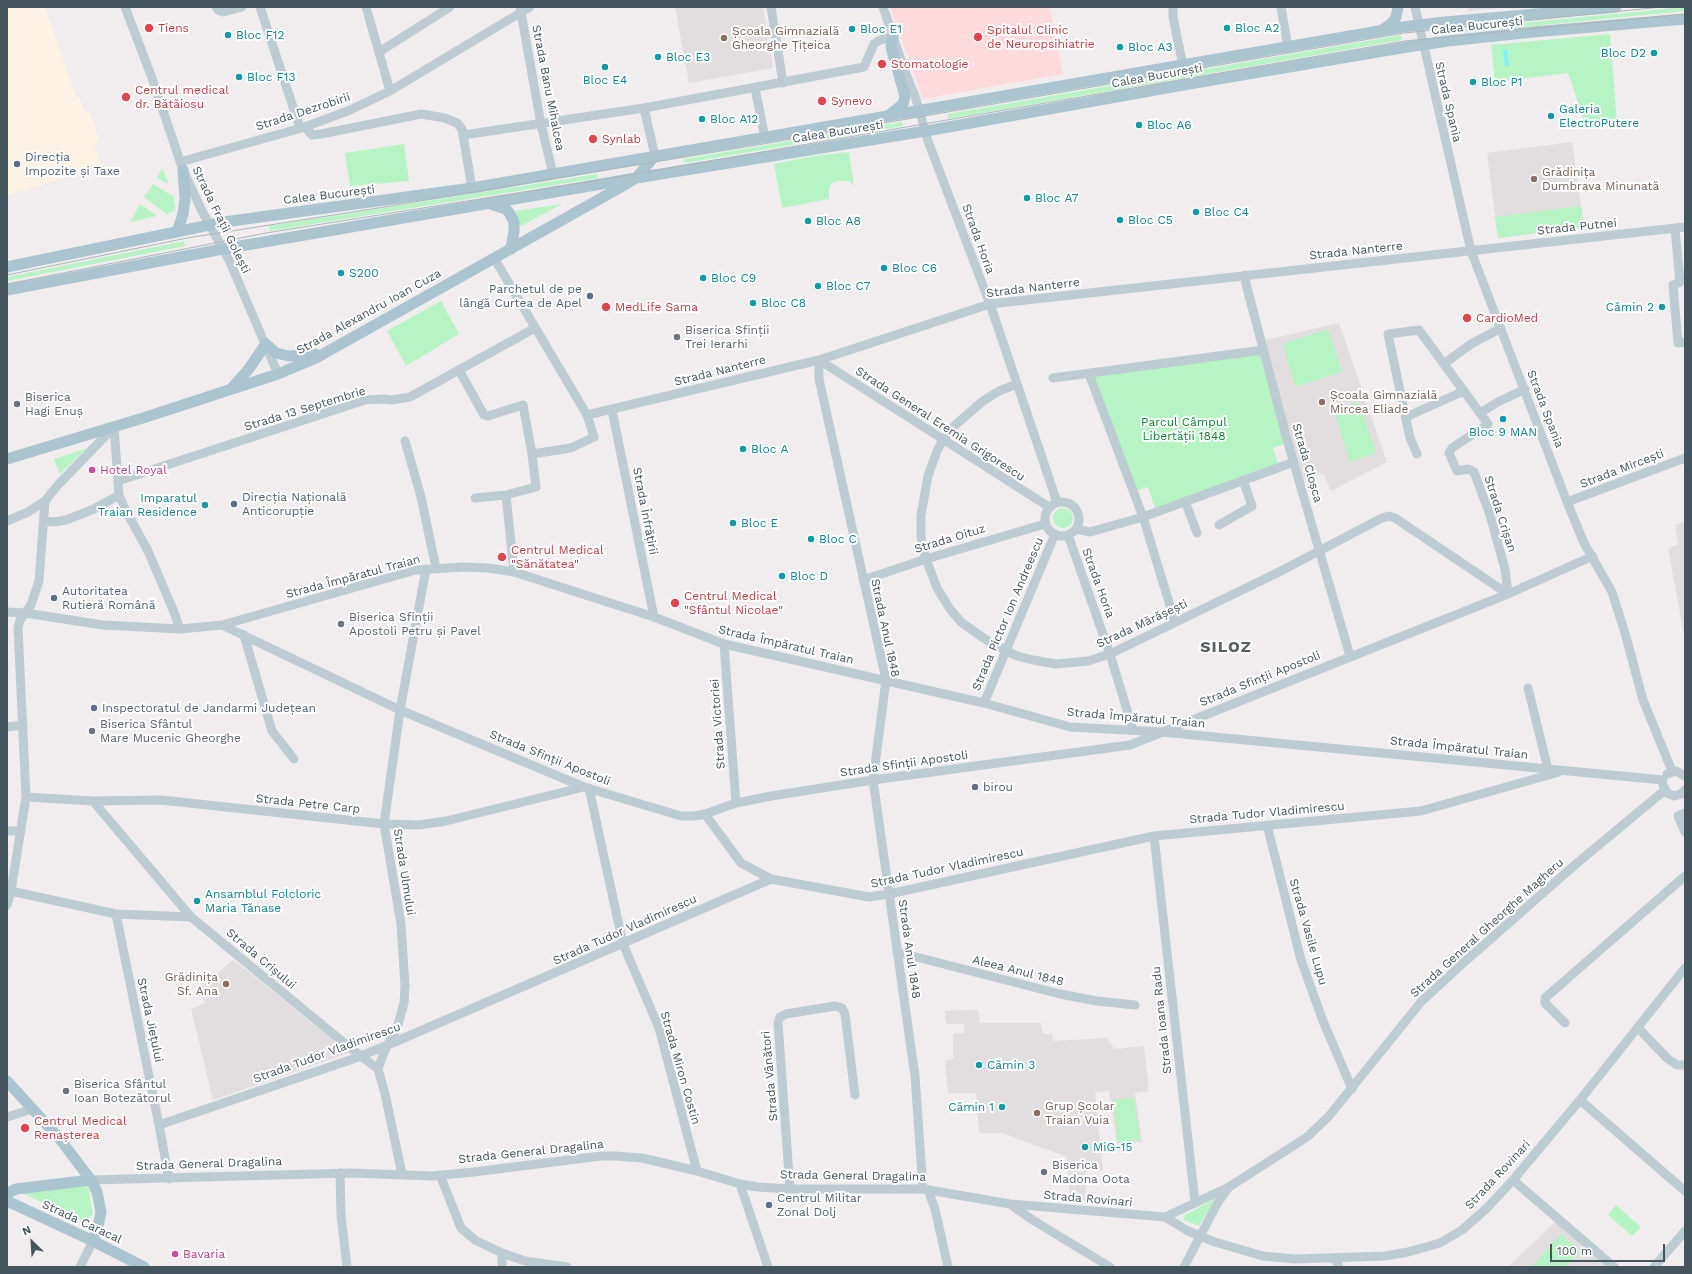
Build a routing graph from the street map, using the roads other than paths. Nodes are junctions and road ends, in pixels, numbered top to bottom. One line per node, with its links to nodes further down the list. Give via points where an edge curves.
1 (125, 7): 36 (street, Strada Frații Golești)
2 (216, 7): 3 (street, via 223,12)
3 (242, 7)
4 (260, 7): 31 (street)
5 (366, 7): 22 (street)
6 (450, 7): 22 (street)
7 (530, 7): 15 (street, Strada Dezrobirii)
8 (771, 7): 24 (street)
9 (883, 7): 19 (street, Strada Horia)
10 (1173, 7): 23 (street)
11 (1281, 7): 21 (street)
12 (1398, 7): 18 (main road, via 1392,23)
13 (1415, 7): 17 (street, Strada Spania)
14 (1616, 7): 17 (main road, Calea București)
15 (521, 9): 26 (street, Strada Dezrobirii); 30 (street, Strada Banu Mihalcea)
16 (1685, 19): 20 (main road, Calea București, via 1533,32)
17 (1419, 24): 18 (main road, Calea București); 20 (street, Strada Spania)
18 (1382, 30): 21 (main road, Calea București)
19 (893, 37): 24 (street, via 874,44 864,68); 28 (street, Strada Horia); 29 (main road, via 891,47 905,96 903,104)
20 (1423, 45): 32 (main road, Calea București); 51 (street, Strada Spania)
21 (1288, 48): 23 (main road, Calea București)
22 (379, 52): 26 (street)
23 (1183, 66): 28 (main road, Calea București)
24 (783, 83): 25 (street)
25 (755, 88): 27 (street); 34 (street)
26 (390, 92): 31 (street, Strada Dezrobirii)
27 (644, 108): 30 (street); 35 (street)
28 (920, 111): 29 (main road, Calea București); 32 (street, Strada Horia)
29 (888, 116): 34 (main road, Calea București)
30 (541, 124): 33 (street); 38 (street, Strada Banu Mihalcea)
31 (302, 127): 33 (street, via 312,135 421,114 457,123); 36 (street, Strada Dezrobirii)
32 (926, 131): 39 (main road, Calea București); 56 (street, Strada Horia)
33 (463, 135): 41 (street)
34 (765, 138): 35 (main road, Calea București)
35 (655, 156): 37 (main road, Calea București); 39 (main road)
36 (181, 166): 45 (street, Strada Frații Golești); 48 (main road, via 185,199)
37 (602, 166): 38 (main road, Calea București); 40 (main road)
38 (552, 174): 41 (main road, Calea București)
39 (636, 178): 40 (main road, Calea București); 44 (main road, Strada Alexandru Ioan Cuza)
40 (605, 184): 42 (main road, Calea București)
41 (472, 188): 45 (main road, Calea București)
42 (575, 189): 43 (main road, Calea București); 44 (main road, via 582,197)
43 (490, 204): 49 (main road, Calea București); 50 (main road, via 503,207 510,214 515,226)
44 (584, 208): 50 (main road, Strada Alexandru Ioan Cuza)
45 (209, 225): 48 (main road, Calea București); 49 (street, Strada Frații Golești)
46 (1685, 228): 47 (street, Strada Putnei)
47 (1675, 229): 51 (street, Strada Putnei); 59 (street, via 1680,282 1674,285 1678,343)
48 (177, 232): 53 (main road, Calea București)
49 (223, 249): 55 (main road, Calea București); 60 (street, Strada Frații Golești)
50 (511, 249): 52 (main road, Strada Alexandru Ioan Cuza)
51 (1471, 251): 54 (street, Strada Nanterre); 58 (street, Strada Spania)
52 (494, 258): 57 (street); 62 (main road, Strada Alexandru Ioan Cuza)
53 (7, 266)
54 (1245, 275): 56 (street, Strada Nanterre); 61 (street, Strada Cloșca)
55 (7, 290)
56 (990, 304): 63 (street, Strada Nanterre); 69 (street, Strada Horia)
57 (535, 328): 65 (street, Strada 13 Septembrie); 75 (street)
58 (1502, 328): 64 (street, via 1471,344); 71 (street, Strada Spania)
59 (1685, 342)
60 (266, 344): 62 (main road, via 276,353 289,356); 66 (street, Strada Frații Golești); 70 (main road)
61 (1263, 350): 67 (street); 84 (street, Strada Cloșca)
62 (325, 353): 66 (main road, Strada Alexandru Ioan Cuza)
63 (819, 360): 73 (street, Strada Nanterre); 78 (street, Strada General Eremia Grigorescu); 109 (street, Strada Anul 1848, via 819,379)
64 (1445, 363): 72 (street, Strada Crișan); 76 (street, Strada Crișan, via 1419,330 1388,334)
65 (459, 370): 80 (street, via 484,415 523,405); 86 (street, Strada 13 Septembrie, via 410,397 365,400)
66 (278, 374): 70 (main road, Strada Alexandru Ioan Cuza)
67 (1089, 374): 68 (street); 94 (street)
68 (1053, 378)
69 (1017, 384): 78 (street, Strada Mărășești, via 983,401 954,426); 93 (street, Strada Horia)
70 (232, 388): 77 (main road, Strada Alexandru Ioan Cuza)
71 (1525, 389): 74 (street); 92 (street, Strada Spania)
72 (1464, 391): 74 (street, Strada Crișan); 76 (street)
73 (612, 410): 75 (street, Strada Nanterre); 113 (street, Strada Înfrățirii)
74 (1480, 413): 110 (street, Strada Crișan, via 1488,424 1452,448 1449,453 1457,471 1468,469 1474,472 1490,515 1505,569)
75 (587, 415): 80 (street, via 594,437 571,448)
76 (1406, 417): 81 (street, Strada Crișan, via 1410,438)
77 (114, 427): 83 (main road, Strada Alexandru Ioan Cuza); 86 (street); 90 (street, via 58,484)
78 (943, 440): 93 (street, Strada General Eremia Grigorescu); 105 (street, Strada Mărășești, via 928,476 922,509 922,537)
79 (405, 441): 106 (street, via 421,497)
80 (532, 454): 88 (street, via 536,488)
81 (1417, 454)
82 (1685, 458): 92 (street, Strada Mircești)
83 (7, 459)
84 (1294, 462): 85 (street); 103 (street, Strada Cloșca)
85 (1243, 480): 91 (street); 98 (street, via 1252,506)
86 (118, 481): 87 (street)
87 (119, 495): 96 (street, via 66,520); 116 (street, via 148,551)
88 (506, 495): 89 (street); 108 (street)
89 (475, 498)
90 (45, 501): 95 (street); 96 (street)
91 (1185, 501): 94 (street); 100 (street)
92 (1567, 502): 104 (street, Strada Spania, via 1584,543)
93 (1053, 504): 97 (street, via 1045,518); 99 (street, via 1068,502 1077,509 1080,519)
94 (1143, 516): 99 (street, via 1090,532); 114 (street)
95 (7, 521)
96 (44, 521): 112 (street, via 39,581 31,605)
97 (1046, 524): 101 (street); 105 (street, Strada Oituz)
98 (1219, 525)
99 (1076, 529): 102 (street)
100 (1197, 533)
101 (1055, 534): 102 (street); 119 (street, Strada Pictor Ion Andreescu)
102 (1068, 535): 120 (street, Strada Horia)
103 (1319, 552): 110 (street, Strada Mărășești, via 1389,516); 114 (street, Strada Mărășești); 121 (street, Strada Cloșca)
104 (1593, 556): 110 (street, Strada Sfinții Apostoli); 133 (street, Strada Spania, via 1612,592 1642,700)
105 (926, 559): 109 (street, Strada Oituz); 119 (street, Strada Mărășești, via 936,588 950,610 961,622)
106 (436, 568): 107 (street, Strada Împăratul Traian); 108 (street, Strada Împăratul Traian, via 488,568)
107 (426, 569): 115 (street, Strada Împăratul Traian); 125 (street, Strada Ulmului)
108 (514, 572): 113 (street, Strada Împăratul Traian)
109 (863, 580): 122 (street, Strada Anul 1848)
110 (1508, 594): 121 (street, Strada Sfinții Apostoli)
111 (7, 612): 112 (street, Strada Împăratul Traian)
112 (25, 613): 116 (street, Strada Împăratul Traian, via 103,625); 126 (street, via 18,628)
113 (654, 617): 118 (street, Strada Împăratul Traian)
114 (1175, 622): 120 (street, Strada Mărășești)
115 (222, 625): 116 (street, Strada Împăratul Traian); 117 (street, Strada Sfinții Apostoli)
116 (180, 630)
117 (244, 635): 125 (street, Strada Sfinții Apostoli); 130 (street, via 272,731)
118 (724, 644): 122 (street, Strada Împăratul Traian); 142 (street, Strada Victoriei)
119 (1006, 651): 120 (street, Strada Mărășești, via 1056,664 1088,661); 124 (street, Strada Pictor Ion Andreescu)
120 (1110, 654): 128 (street, Strada Horia)
121 (1350, 656): 129 (street, Strada Sfinții Apostoli)
122 (886, 680): 124 (street, Strada Împăratul Traian); 135 (street, Strada Anul 1848)
123 (1528, 688): 131 (street, Strada Împăratul Traian)
124 (984, 703): 128 (street, Strada Împăratul Traian, via 1070,727)
125 (400, 710): 137 (street, Strada Sfinții Apostoli); 145 (street, Strada Ulmului)
126 (23, 725): 127 (street); 140 (street)
127 (7, 727)
128 (1133, 730): 129 (street, Strada Împăratul Traian)
129 (1162, 732): 131 (street, Strada Împăratul Traian); 135 (street, Strada Sfinții Apostoli, via 1130,745)
130 (294, 759)
131 (1548, 769): 132 (street, Strada Împăratul Traian)
132 (1564, 771): 136 (street, Strada Împăratul Traian); 146 (street, Strada Tudor Vladimirescu, via 1421,811)
133 (1672, 771): 134 (street); 136 (street, via 1666,774)
134 (1685, 776)
135 (873, 780): 142 (street, Strada Sfinții Apostoli); 154 (street, Strada Anul 1848)
136 (1663, 780): 138 (street)
137 (586, 787): 144 (street, Strada Sfinții Apostoli, via 681,816); 145 (street, Strada Petre Carp, via 446,821 419,825); 158 (street, Strada Miron Costin)
138 (1665, 790): 139 (street, via 1670,795); 169 (street, Strada General Gheorghe Magheru, via 1576,864 1421,1002)
139 (1684, 796)
140 (26, 797): 141 (street, Strada Petre Carp); 148 (street)
141 (93, 801): 145 (street, Strada Petre Carp, via 161,800); 157 (street, Strada Crișului)
142 (736, 803): 144 (street, Strada Sfinții Apostoli)
143 (1685, 813): 149 (street, via 1678,816)
144 (705, 814): 152 (street, via 741,863)
145 (384, 824): 164 (street, Strada Ulmului, via 401,924 405,986 400,1020)
146 (1267, 825): 150 (street, Strada Tudor Vladimirescu); 169 (street, Strada Vasile Lupu, via 1301,960)
147 (7, 831): 148 (street)
148 (21, 831): 153 (street)
149 (1685, 832)
150 (1154, 836): 154 (street, Strada Tudor Vladimirescu); 189 (street, Strada Ioana Radu)
151 (1685, 876): 162 (street, via 1545,998 1545,1003)
152 (771, 879): 154 (street, Strada Tudor Vladimirescu, via 869,896); 158 (street, Strada Tudor Vladimirescu)
153 (11, 891): 155 (street); 156 (street)
154 (889, 894): 159 (street, Strada Anul 1848)
155 (7, 905)
156 (116, 914): 157 (street); 174 (street, Strada Jiețului)
157 (191, 917): 165 (street, Strada Crișului)
158 (623, 944): 164 (street, Strada Tudor Vladimirescu); 175 (street, Strada Miron Costin, via 658,1028)
159 (897, 952): 161 (street, Aleea Anul 1848, via 1060,994 1097,1001); 185 (street, Strada Anul 1848, via 915,1076)
160 (1685, 968): 163 (street, Strada Rovinari)
161 (1135, 1004)
162 (1565, 1023)
163 (1638, 1028): 166 (street, via 1668,1059 1677,1065); 171 (street, Strada Rovinari)
164 (388, 1045): 165 (street, Strada Tudor Vladimirescu); 167 (street, Strada Ulmului)
165 (360, 1056): 167 (street, Strada Crișului); 174 (street, Strada Tudor Vladimirescu)
166 (1685, 1065)
167 (378, 1069): 177 (street)
168 (7, 1080): 172 (main road)
169 (1352, 1089): 183 (street, Strada General Gheorghe Magheru, via 1307,1137)
170 (855, 1095): 184 (street, Strada Vânători, via 845,1014 842,1008 835,1006 780,1017 778,1023)
171 (1580, 1100): 181 (street, Strada Rovinari); 186 (street)
172 (32, 1110): 173 (street); 180 (main road, via 59,1138)
173 (7, 1117)
174 (159, 1125): 179 (street, Strada Jiețului)
175 (697, 1171): 178 (street, Strada General Dragalina, via 642,1158 601,1156); 182 (street, Strada General Dragalina)
176 (340, 1173): 177 (street, Strada General Dragalina); 179 (street, Strada General Dragalina); 199 (street, via 341,1215)
177 (402, 1174): 178 (street, Strada General Dragalina)
178 (440, 1175): 195 (street, via 461,1228 475,1240)
179 (169, 1179): 180 (street, Strada General Dragalina)
180 (91, 1180): 187 (main road, Strada General Dragalina, via 16,1189); 194 (main road, via 97,1192 101,1212)
181 (1513, 1180): 196 (street, Strada Rovinari, via 1462,1230 1440,1243 1386,1256); 207 (street)
182 (740, 1184): 184 (street, Strada General Dragalina); 202 (street)
183 (1229, 1187): 189 (street, Strada General Gheorghe Magheru); 193 (street, Strada General Gheorghe Magheru)
184 (790, 1189): 185 (street, Strada General Dragalina)
185 (926, 1190): 190 (street, Strada General Dragalina); 203 (street, Strada Anul 1848, via 935,1209)
186 (1685, 1191)
187 (7, 1195)
188 (7, 1201): 194 (main road, Strada Caracal)
189 (1195, 1202): 191 (street)
190 (1010, 1204): 191 (street, Strada Rovinari); 204 (street, Strada General Dragalina, via 1031,1220)
191 (1165, 1217): 193 (street, Strada Rovinari)
192 (1685, 1231): 208 (street)
193 (1200, 1236): 196 (street, Strada Rovinari, via 1263,1256 1295,1259); 205 (street, Strada General Gheorghe Magheru)
194 (93, 1241): 197 (street); 198 (main road, Strada Caracal)
195 (502, 1253): 200 (street); 201 (street, via 525,1261)
196 (1335, 1258): 206 (street)
197 (80, 1267)
198 (144, 1267)
199 (347, 1267)
200 (502, 1267)
201 (567, 1267)
202 (768, 1267)
203 (948, 1267)
204 (1110, 1267)
205 (1184, 1267)
206 (1339, 1267)
207 (1614, 1267)
208 (1654, 1267)

